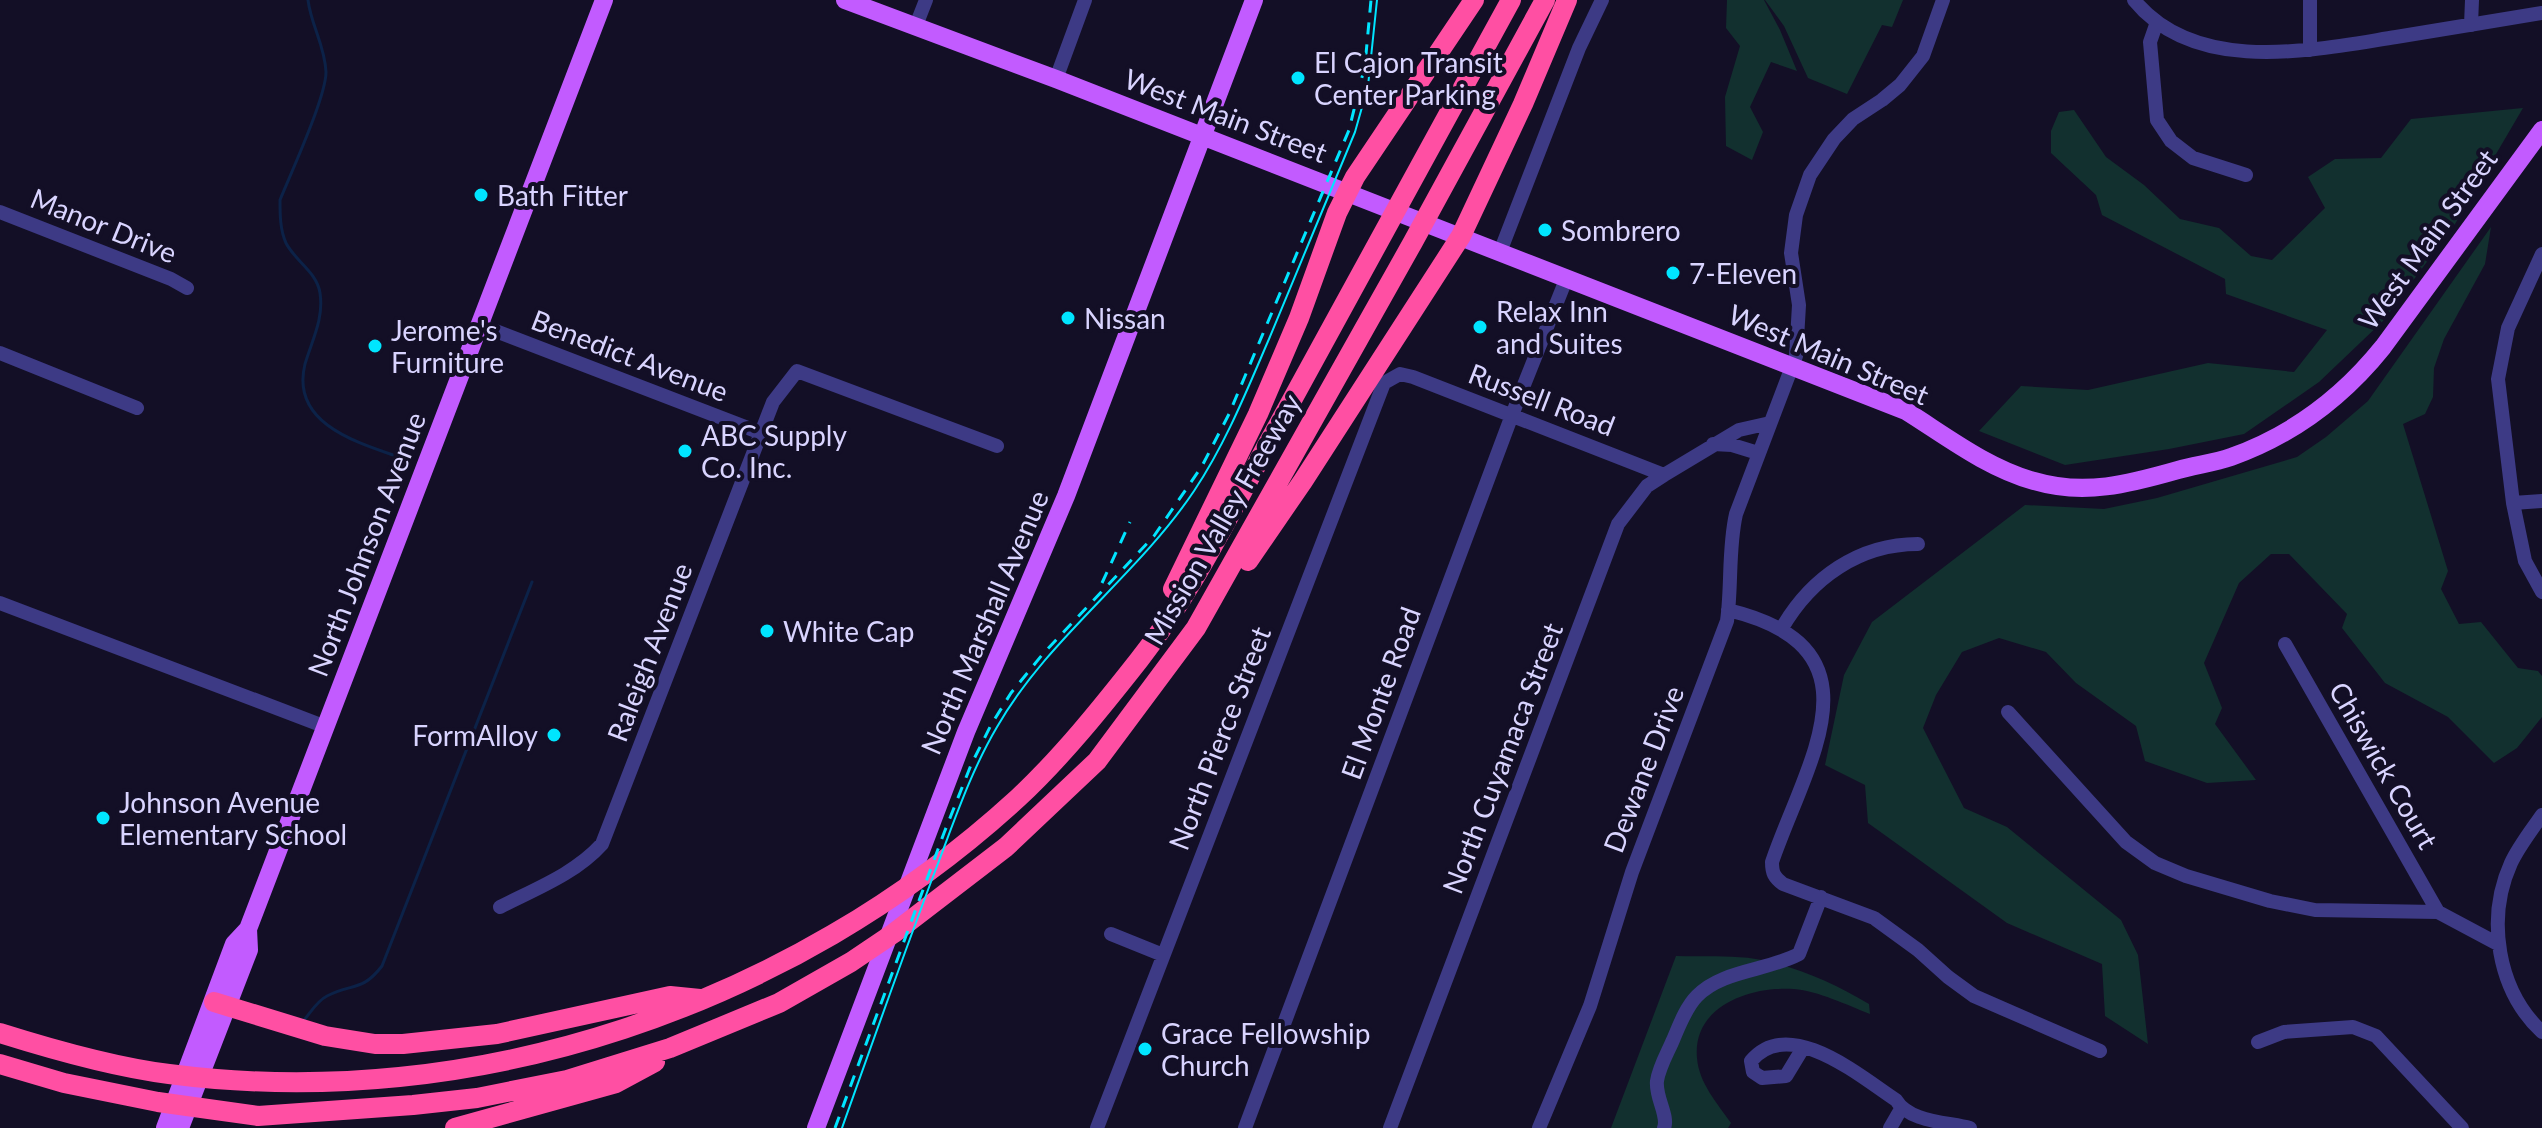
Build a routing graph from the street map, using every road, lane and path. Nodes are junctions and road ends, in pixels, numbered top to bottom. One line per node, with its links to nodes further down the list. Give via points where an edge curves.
1 (604, 0): 31 (main road, North Johnson Avenue)
2 (845, 0): 18 (main road, West Main Street)
3 (926, 0): 18 (street)
4 (1085, 0): 20 (street)
5 (1254, 0): 22 (main road, North Marshall Avenue)
6 (1474, 0): 24 (highway)
7 (1511, 0): 52 (highway, Mission Valley Freeway, via 1204,560)
8 (1545, 0): 49 (highway, Mission Valley Freeway)
9 (1567, 0): 26 (highway)
10 (1602, 0): 27 (street)
11 (1943, 0): 33 (street, via 1923,56 1900,85 1834,139 1810,175 1796,215 1791,253 1799,305)
12 (2134, 0): 16 (street)
13 (2310, 0): 19 (street)
14 (2472, 0): 17 (street)
15 (2542, 13): 17 (street)
16 (2157, 22): 19 (street, via 2228,49); 23 (street, via 2150,42 2157,120 2171,141 2193,158)
17 (2471, 25): 19 (street)
18 (915, 28): 20 (main road, West Main Street)
19 (2310, 50)
20 (1056, 79): 22 (main road, West Main Street)
21 (2542, 130): 33 (main road, West Main Street, via 2366,368 2326,407 2229,458 2114,487 2050,485 1991,464 1906,411)
22 (1202, 136): 24 (main road, West Main Street); 77 (main road, North Marshall Avenue)
23 (2246, 175)
24 (1348, 192): 26 (main road, West Main Street); 52 (highway, via 1258,414)
25 (0, 212): 30 (street, Manor Drive)
26 (1461, 236): 27 (main road, West Main Street); 49 (highway, via 1257,550)
27 (1500, 252): 29 (main road, West Main Street)
28 (2542, 254): 44 (street, via 2508,328 2499,369)
29 (1567, 277): 33 (main road, West Main Street); 36 (street, El Monte Road)
30 (187, 288)
31 (480, 325): 38 (street, Benedict Avenue); 54 (main road, North Johnson Avenue)
32 (0, 353): 35 (street)
33 (1793, 368): 37 (street)
34 (1400, 374): 36 (street, Russell Road); 61 (street, North Pierce Street, via 1384,383)
35 (137, 408)
36 (1512, 415): 42 (street, Russell Road); 79 (street, El Monte Road)
37 (1770, 423): 39 (street, North Cuyamaca Street); 41 (street, Dewane Drive)
38 (761, 433): 40 (street, Raleigh Avenue, via 773,402 797,371); 57 (street, Raleigh Avenue, via 602,844 569,872)
39 (1713, 443): 41 (street); 42 (street, North Cuyamaca Street)
40 (997, 446)
41 (1758, 453): 48 (street, Dewane Drive, via 1730,539)
42 (1664, 475): 80 (street, North Cuyamaca Street, via 1647,486 1618,524)
43 (2542, 501): 44 (street)
44 (2513, 503): 46 (street, via 2525,561)
45 (1918, 544): 50 (street, via 1877,548 1840,565 1794,606)
46 (2542, 592)
47 (0, 603): 54 (street)
48 (1728, 610): 50 (street); 81 (street, Dewane Drive, via 1632,872 1590,1006)
49 (1208, 611): 65 (highway, Mission Valley Freeway, via 1097,761 1006,847 851,962 779,1003)
50 (1782, 628): 56 (street, via 1819,669 1825,705 1822,731 1772,872 1783,884)
51 (2285, 644): 58 (street, Chiswick Court)
52 (1142, 656): 62 (highway, Mission Valley Freeway, via 1022,794 970,839 862,919)
53 (2008, 712): 58 (street, via 2126,842 2167,869 2315,910)
54 (326, 727): 63 (main road, North Johnson Avenue, via 248,929 249,950)
55 (2542, 815): 60 (street, via 2506,876)
56 (1821, 897): 71 (street, via 1874,918 1974,996); 82 (street, via 1799,954 1709,985 1694,999 1657,1081)
57 (500, 907)
58 (2438, 912): 60 (street)
59 (1111, 934): 61 (street)
60 (2498, 944): 66 (street, via 2511,987)
61 (1163, 955): 78 (street, North Pierce Street)
62 (708, 999): 63 (highway, via 670,996 497,1034 403,1044 325,1036); 68 (highway, Mission Valley Freeway, via 645,1023 536,1053 359,1081 164,1073)
63 (220, 1004): 74 (main road, North Johnson Avenue); 75 (main road, North Johnson Avenue)
64 (0, 1026): 68 (highway)
65 (724, 1026): 72 (highway, Mission Valley Freeway, via 567,1080 477,1098 258,1116 158,1102); 76 (highway, via 616,1083)
66 (2542, 1032)
67 (0, 1033): 68 (highway, Mission Valley Freeway)
68 (26, 1041)
69 (2258, 1042): 85 (street, via 2284,1032 2353,1027 2376,1036)
70 (1803, 1048): 73 (street, via 1832,1057 1896,1100)
71 (2100, 1051)
72 (0, 1064)
73 (1901, 1109): 83 (street); 84 (street)
74 (165, 1128)
75 (180, 1128)
76 (455, 1128)
77 (816, 1128)
78 (1097, 1128)
79 (1245, 1128)
80 (1390, 1128)
81 (1539, 1128)
82 (1664, 1128)
83 (1890, 1128)
84 (1970, 1128)
85 (2461, 1128)

